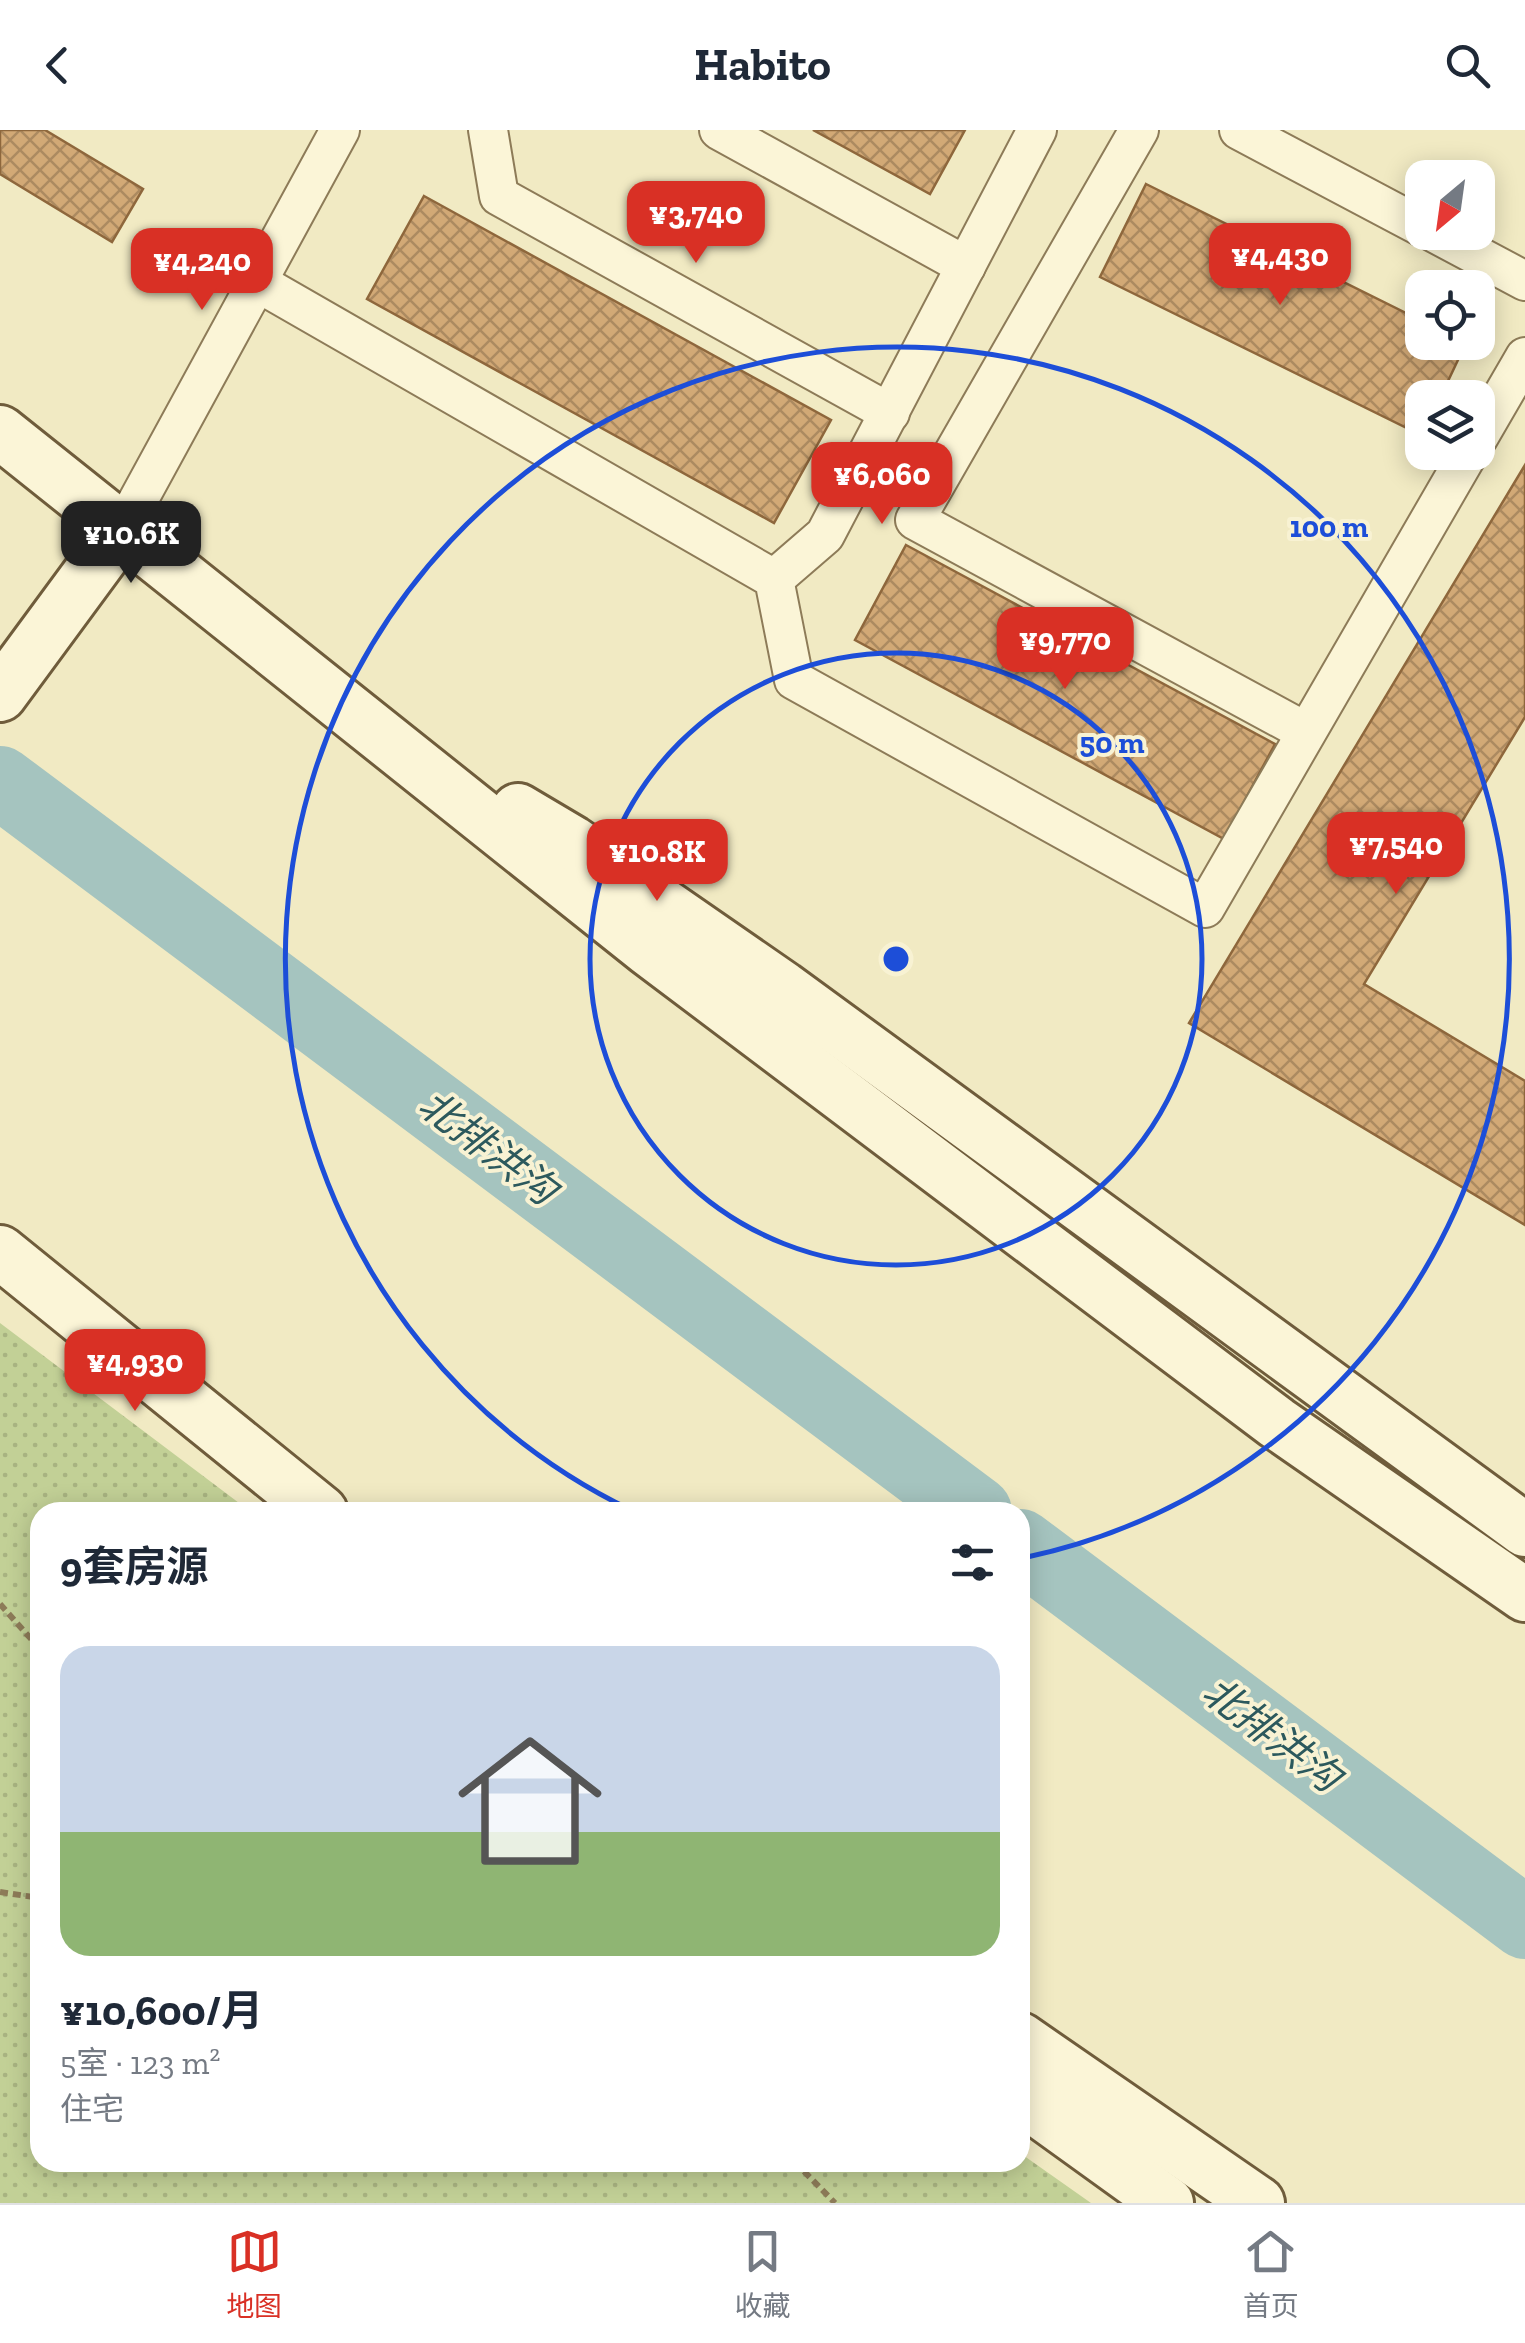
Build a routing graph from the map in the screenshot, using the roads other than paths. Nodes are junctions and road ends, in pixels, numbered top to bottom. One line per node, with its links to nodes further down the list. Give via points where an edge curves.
1 (340, 130): 10 (street)
2 (488, 130): 14 (street, via 499,196)
3 (719, 130): 9 (street)
4 (1037, 130): 9 (street)
5 (1138, 130): 21 (street, via 915,520)
6 (1239, 130): 7 (street)
7 (1405, 218)
8 (1465, 250): 11 (street)
9 (966, 266): 14 (street)
10 (257, 282): 17 (street); 18 (street)
11 (1525, 282)
12 (1525, 356): 13 (street)
13 (1495, 408)
14 (890, 412): 18 (street, via 825,535)
15 (0, 432): 17 (main road)
16 (1459, 470): 21 (street)
17 (122, 528): 19 (main road); 20 (main road)
18 (774, 580): 21 (street, via 794,680 1205,908)
19 (0, 695)
20 (360, 718): 24 (main road, via 572,842 783,988); 25 (main road, via 648,949 1277,1423)
21 (1306, 732)
22 (0, 1252): 23 (main road)
23 (310, 1502)
24 (1525, 1530)
25 (1525, 1594)
26 (1030, 2046): 28 (main road)
27 (1030, 2104): 29 (main road)
28 (1258, 2202)
29 (1167, 2203)

